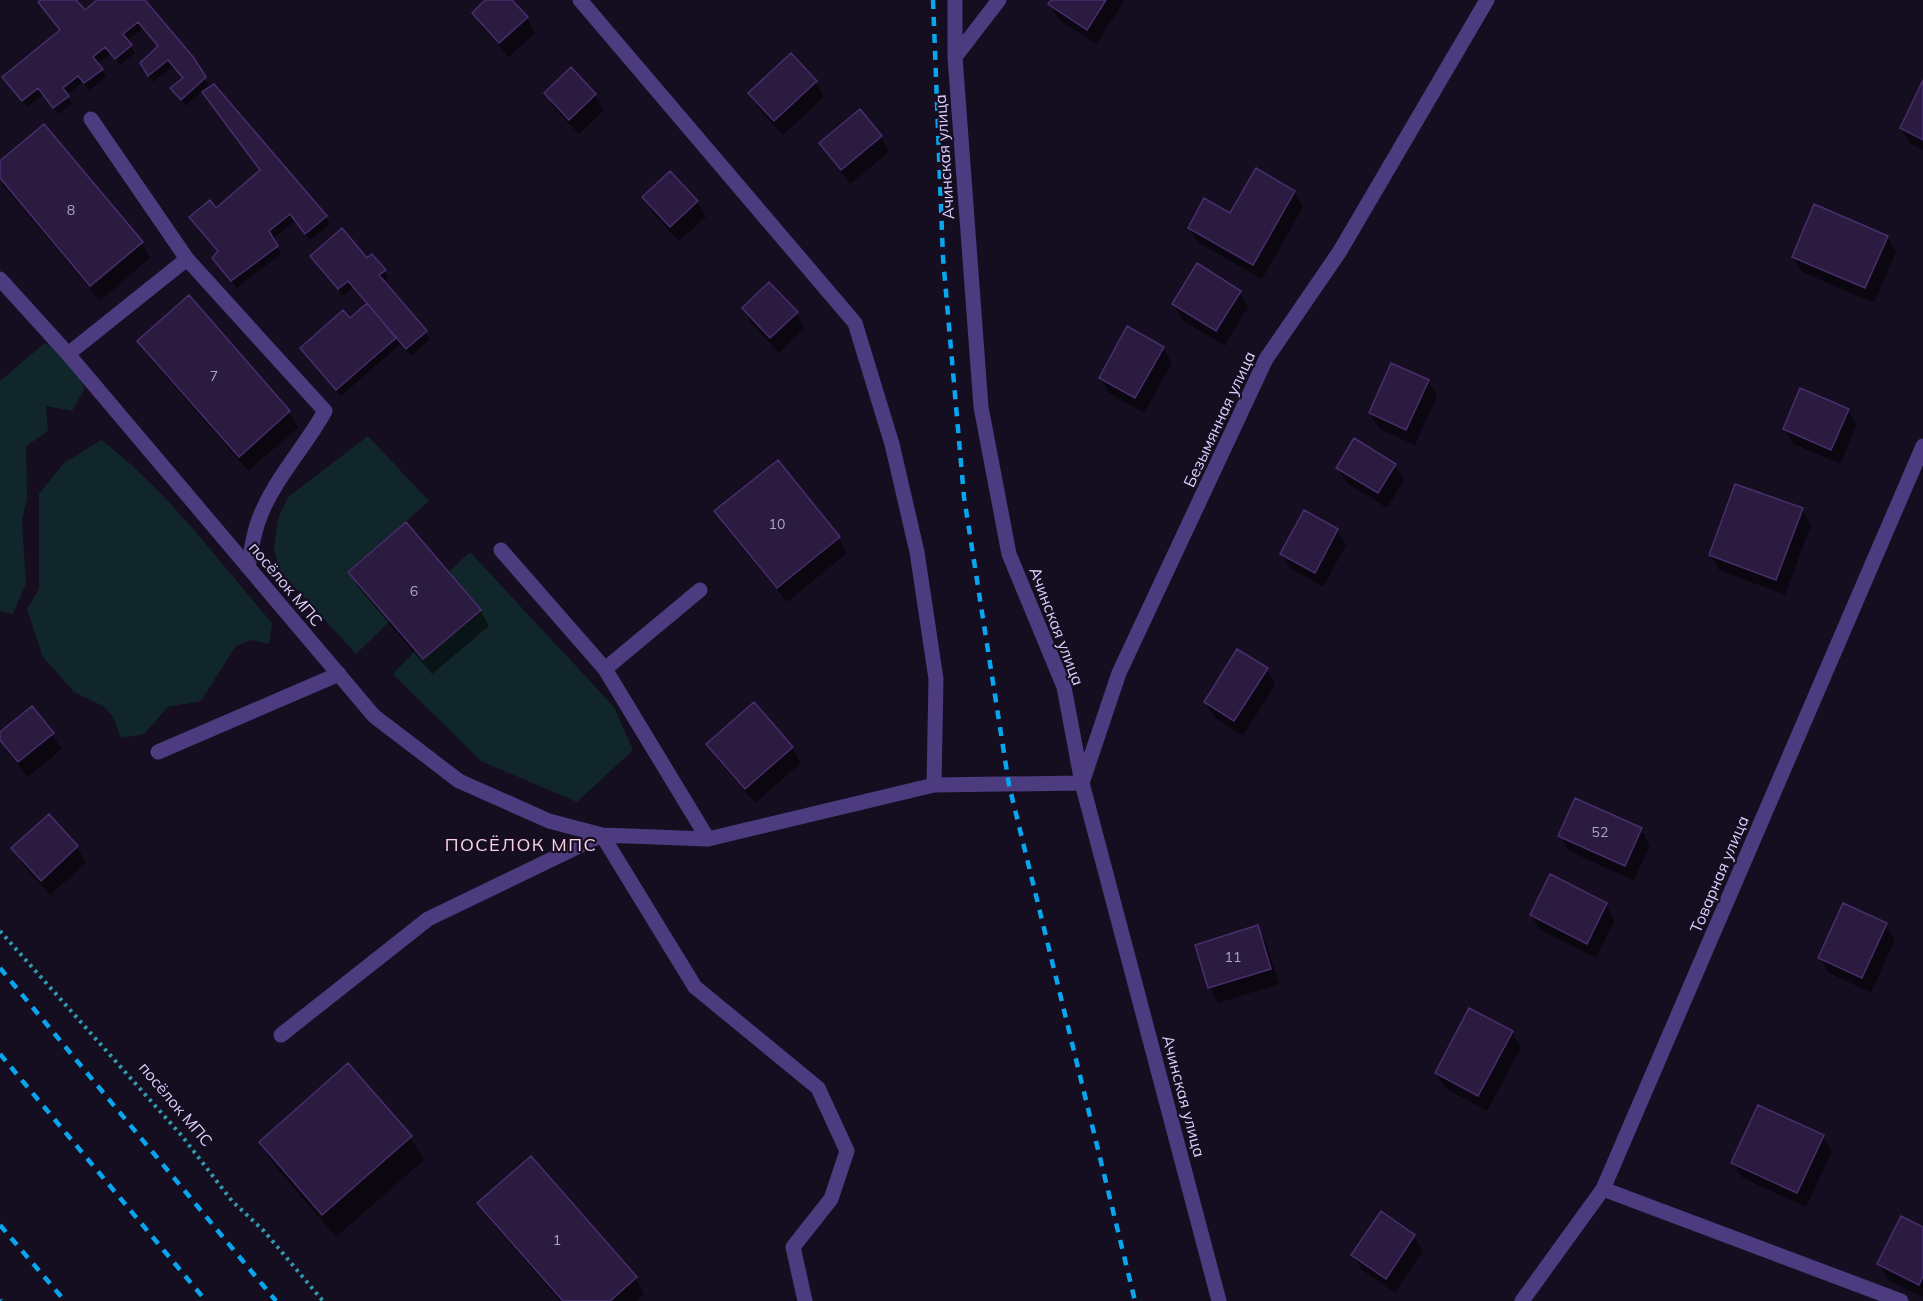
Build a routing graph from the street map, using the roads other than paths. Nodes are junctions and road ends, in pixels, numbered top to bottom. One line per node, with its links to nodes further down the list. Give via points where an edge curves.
1 (580, 0): 18 (street, via 855,323 892,444 917,552 936,679)
2 (955, 0): 5 (street, Ачинская улица)
3 (999, 0): 5 (street)
4 (1487, 0): 17 (street, Безымянная улица, via 1340,251 1266,359 1119,673)
5 (955, 57): 17 (street, Ачинская улица, via 981,406 1009,554 1064,687)
6 (91, 119): 7 (street)
7 (187, 259): 9 (street); 12 (street, via 325,411 277,481 257,522)
8 (0, 279): 9 (street, посёлок МПС)
9 (68, 354): 12 (street, посёлок МПС)
10 (1923, 446): 22 (street, Товарная улица)
11 (501, 550): 14 (street)
12 (248, 567): 15 (street, посёлок МПС)
13 (700, 590): 14 (street)
14 (605, 669): 20 (street)
15 (339, 674): 16 (street); 19 (street, посёлок МПС, via 374,716 459,781 549,821)
16 (158, 752)
17 (1082, 783): 18 (street, посёлок МПС); 24 (street, Ачинская улица)
18 (934, 785): 20 (street, посёлок МПС)
19 (602, 835): 20 (street, посёлок МПС); 21 (street, via 428,919); 23 (street, via 694,987 818,1088 847,1151 831,1199 793,1247)
20 (708, 839)
21 (280, 1035)
22 (1603, 1189): 25 (street, Товарная улица); 26 (street)
23 (805, 1301)
24 (1219, 1301)
25 (1522, 1301)
26 (1901, 1301)

